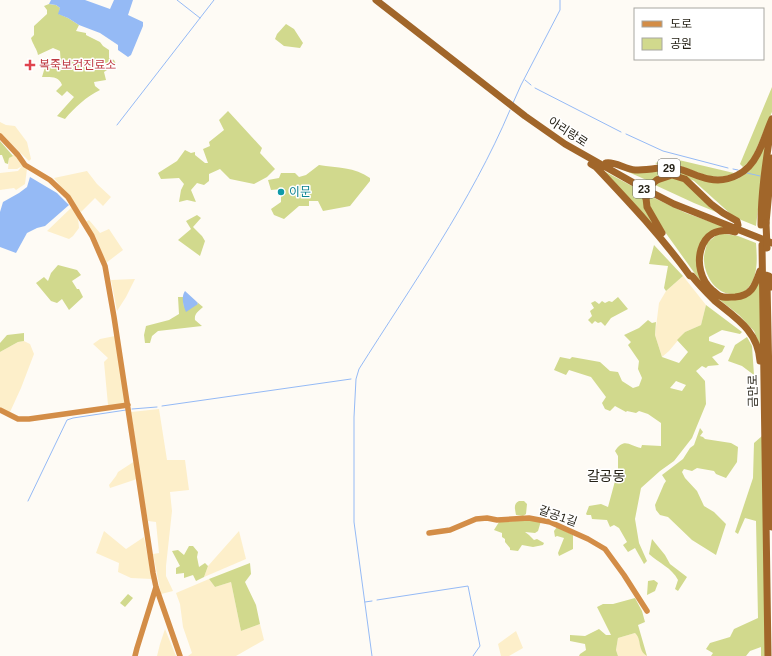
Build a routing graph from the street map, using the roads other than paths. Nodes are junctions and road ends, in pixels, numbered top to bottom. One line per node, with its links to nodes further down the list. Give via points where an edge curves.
1 (376, 0): 3 (highway, 아리랑로 / 23)
2 (383, 0): 3 (highway, 아리랑로 / 23)
3 (499, 94): 4 (highway, 아리랑로 / 23)
4 (525, 114): 8 (highway, 아리랑로 / 23); 10 (highway, 아리랑로 / 23)
5 (772, 119): 10 (highway, 29, via 757,156 750,166 731,178 714,180 675,168 634,170)
6 (772, 126): 11 (highway, 금만로, via 761,205)
7 (0, 136): 22 (street, via 25,165 50,180 68,197 92,236 108,278)
8 (580, 153): 13 (highway, 아리랑로 / 23, via 674,204); 18 (highway, via 581,157 596,167 634,207)
9 (772, 158): 11 (highway, 금만로)
10 (606, 163): 12 (highway, 아리랑로 / 23, via 658,191)
11 (764, 224): 15 (highway, 금만로, bridge)
12 (738, 225): 14 (highway, 아리랑로 / 23); 18 (highway, bridge, via 737,221 711,204 685,179 672,175 657,180 646,198 647,207 658,228)
13 (745, 232): 15 (highway, 아리랑로 / 23); 16 (highway, via 741,234 720,230 705,239 701,249 702,277 719,296 741,296 750,292)
14 (772, 238)
15 (767, 245): 16 (highway, 금만로); 17 (highway, 금만로)
16 (762, 265): 20 (highway, 금만로)
17 (766, 275): 19 (highway, via 769,276); 21 (highway, 금만로)
18 (692, 276): 20 (highway, via 752,335 759,354 761,378)
19 (772, 291)
20 (764, 379): 30 (highway, 금만로)
21 (771, 398): 24 (highway, 금만로)
22 (128, 405): 23 (street, via 29,420 18,419); 26 (street)
23 (0, 410)
24 (772, 527)
25 (429, 534): 27 (street, 갈공1길, via 487,518 529,518 550,522 605,549)
26 (156, 587): 28 (street); 29 (street)
27 (647, 611)
28 (135, 656)
29 (180, 656)
30 (768, 656)

